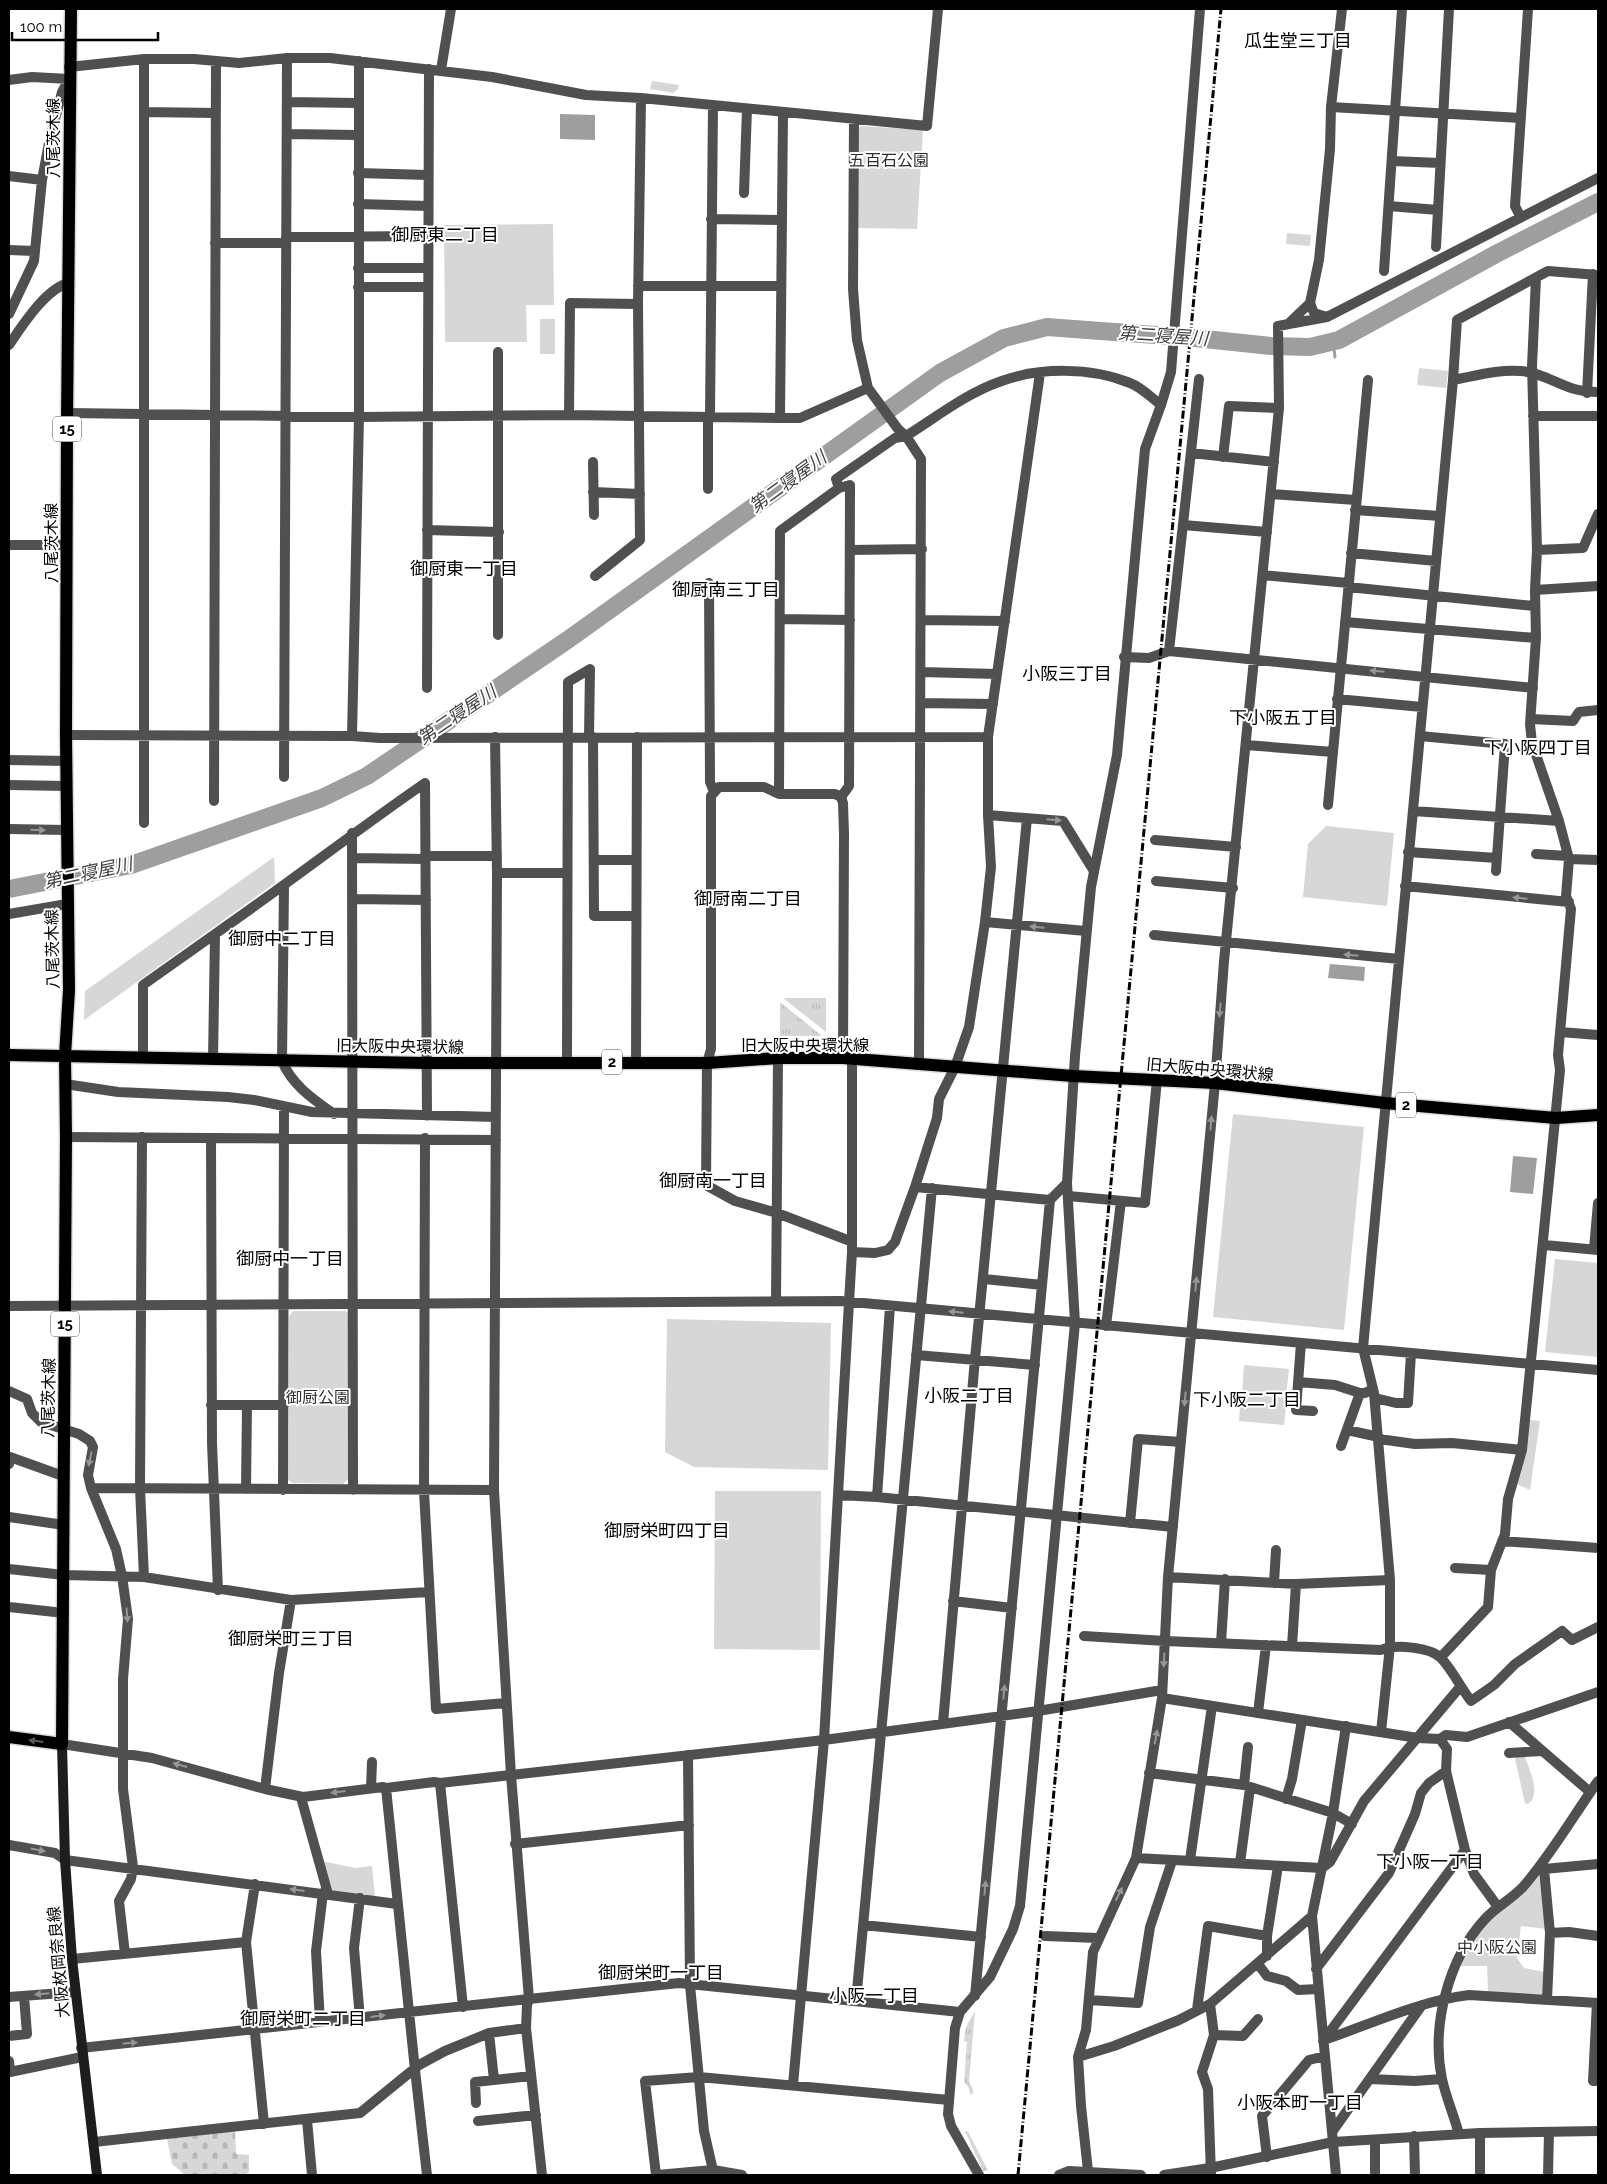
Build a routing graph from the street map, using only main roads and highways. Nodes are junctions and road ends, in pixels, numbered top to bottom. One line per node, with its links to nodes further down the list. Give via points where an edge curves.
1 (71, 9): 3 (main road, 八尾茨木線 / 15, via 66,735 69,990)
2 (9, 1055): 3 (main road, 旧大阪中央環状線 / 2)
3 (65, 1056): 4 (main road, 旧大阪中央環状線 / 2, via 426,1063 707,1063 848,1058 1215,1084 1556,1118); 6 (main road, 八尾茨木線 / 15)
4 (1598, 1115)
5 (9, 1737): 6 (main road, one-way to 5)
6 (62, 1744): 7 (main road, 大阪枚岡奈良線, via 72,1959)
7 (98, 2175)

